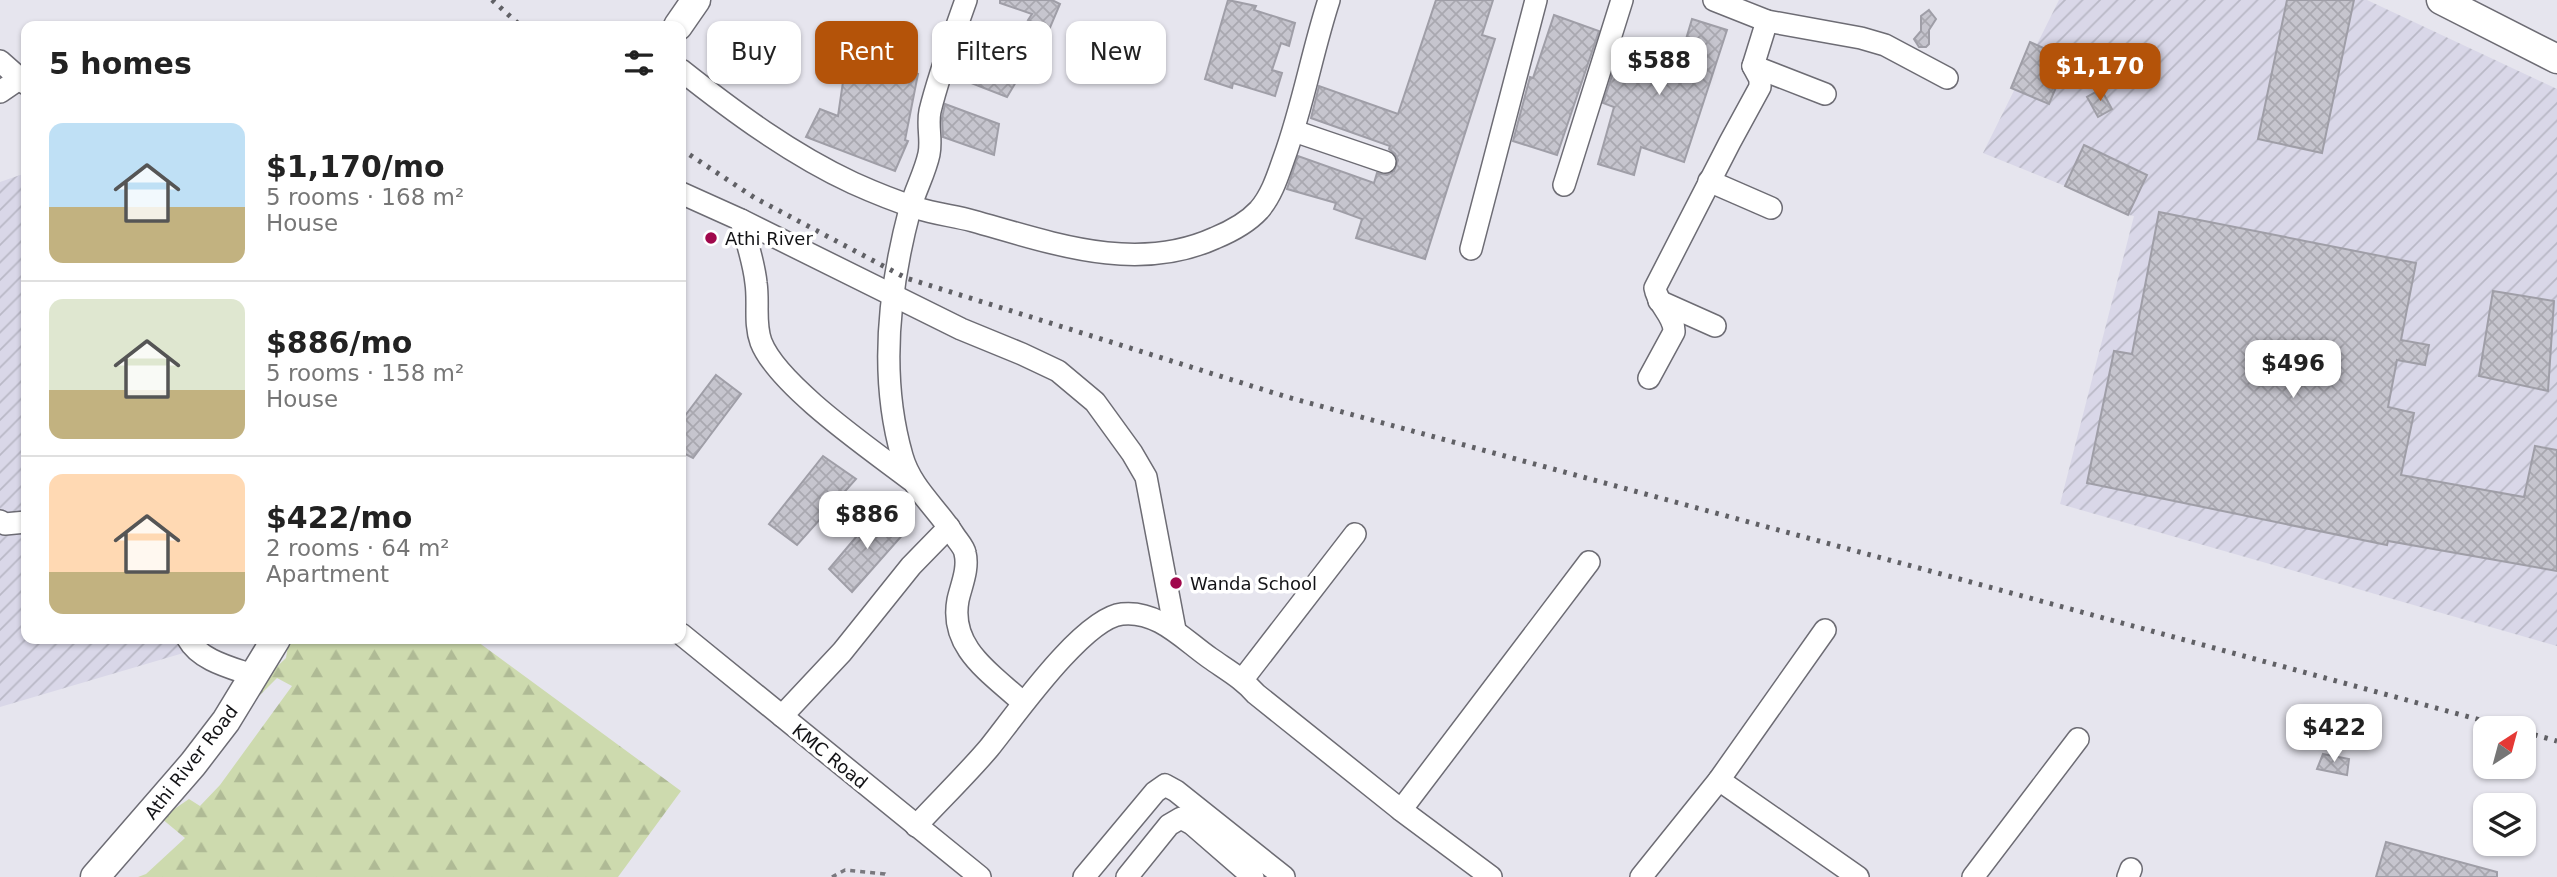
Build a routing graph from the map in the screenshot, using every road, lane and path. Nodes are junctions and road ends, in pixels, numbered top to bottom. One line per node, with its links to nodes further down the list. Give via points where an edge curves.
1 (696, 0): 8 (main road)
2 (966, 0): 24 (street, via 929,115 929,153)
3 (1329, 0): 19 (street)
4 (1535, 0): 27 (street)
5 (1622, 0): 22 (street)
6 (1714, 0): 9 (street)
7 (2441, 0): 10 (main road)
8 (681, 21)
9 (1767, 21): 12 (street); 14 (street, via 1885,45)
10 (2557, 59)
11 (0, 61): 15 (street)
12 (1753, 66): 18 (street); 21 (street, via 1760,87)
13 (686, 74): 24 (street, via 774,138 851,182)
14 (1947, 78)
15 (21, 79)
16 (21, 82): 17 (street)
17 (0, 92)
18 (1825, 94)
19 (1294, 131): 20 (street); 24 (street, via 1275,185 1250,219 1207,242 1162,254 1122,256 1090,251)
20 (1385, 162)
21 (1709, 181): 25 (street); 29 (street, via 1655,289)
22 (1564, 185)
23 (686, 195): 26 (street)
24 (911, 206): 28 (street)
25 (1771, 208)
26 (741, 220): 28 (street); 32 (street, via 756,284 760,340 768,358 836,423)
27 (1471, 249)
28 (894, 296): 32 (street, via 892,417); 38 (street, via 1058,371 1095,402 1146,477)
29 (1657, 300): 30 (street); 31 (street, via 1674,324 1674,332)
30 (1715, 326)
31 (1649, 378)
32 (912, 481): 35 (street)
33 (0, 521): 34 (street)
34 (21, 522)
35 (949, 527): 45 (street, via 965,553 956,613 959,636 972,655); 46 (street)
36 (1355, 534): 44 (street)
37 (1589, 562): 49 (street)
38 (1175, 630): 44 (street); 45 (street, via 1142,615 1109,618 1080,640)
39 (1825, 630): 48 (street)
40 (686, 638): 46 (street, KMC Road)
41 (191, 644): 43 (street, via 217,663)
42 (273, 644): 43 (main road, Athi River Road)
43 (255, 676): 51 (main road, Athi River Road, via 194,764)
44 (1243, 679): 49 (street)
45 (1022, 702): 50 (street, via 987,750)
46 (782, 716): 50 (street, KMC Road)
47 (2078, 739): 62 (street)
48 (1719, 780): 60 (street); 61 (street)
49 (1401, 810): 59 (street)
50 (916, 826): 54 (street, KMC Road)
51 (95, 877)
52 (832, 877): 53 (path, via 845,870)
53 (888, 877)
54 (980, 877)
55 (1084, 877): 58 (street, via 1165,785)
56 (1127, 877): 57 (street, via 1169,825 1181,818)
57 (1253, 877)
58 (1284, 877)
59 (1491, 877)
60 (1641, 877)
61 (1858, 877)
62 (1973, 877)

